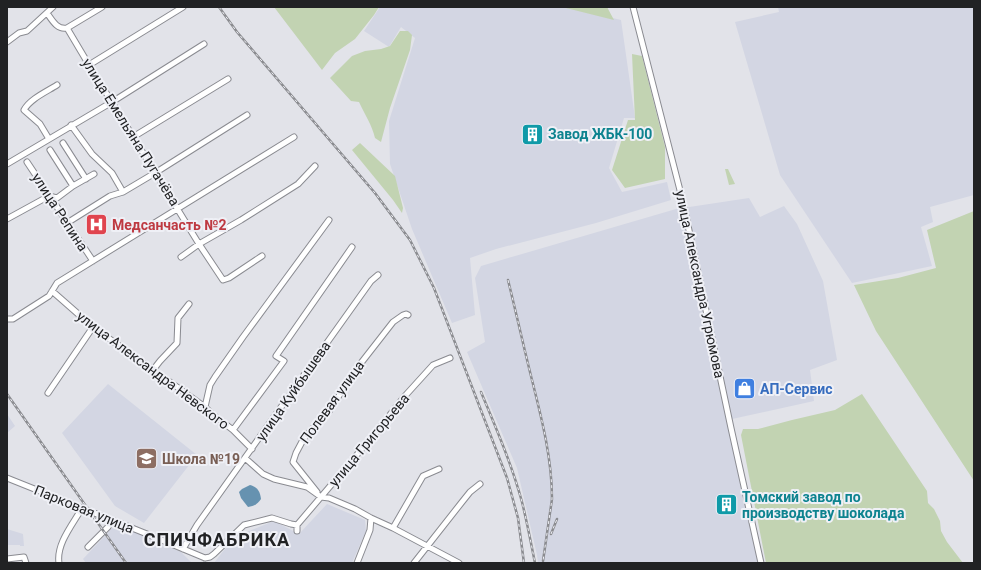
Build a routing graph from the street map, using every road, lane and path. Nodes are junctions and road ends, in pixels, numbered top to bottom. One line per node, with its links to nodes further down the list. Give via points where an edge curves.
1 (53, 7): 5 (street)
2 (102, 7): 6 (street)
3 (183, 7): 9 (street)
4 (633, 7): 71 (street, улица Александра Угрюмова, via 683,202)
5 (47, 13): 6 (street, улица Емельяна Пугачёва, via 58,27); 7 (street, via 27,31 19,33)
6 (67, 28): 9 (street, улица Емельяна Пугачёва)
7 (7, 42)
8 (204, 44): 12 (street)
9 (89, 65): 12 (street, улица Емельяна Пугачёва)
10 (228, 79): 15 (street)
11 (57, 85): 17 (street, via 24,110 40,124)
12 (112, 102): 14 (street); 15 (street, улица Емельяна Пугачёва)
13 (247, 115): 23 (street)
14 (71, 125): 17 (street); 27 (street, via 101,165 112,173)
15 (133, 136): 23 (street, улица Емельяна Пугачёва)
16 (292, 138): 29 (street)
17 (49, 139): 21 (street)
18 (63, 143): 25 (street)
19 (50, 150): 26 (street)
20 (27, 162): 28 (street, улица Репина)
21 (7, 164)
22 (315, 166): 33 (street, via 298,184)
23 (156, 173): 27 (street); 29 (street, улица Емельяна Пугачёва)
24 (94, 174): 25 (street)
25 (86, 179): 26 (street)
26 (73, 186): 28 (street, via 57,198)
27 (123, 192): 32 (street, via 110,196)
28 (49, 196): 30 (street); 32 (street, улица Репина)
29 (178, 209): 33 (street, улица Емельяна Пугачёва); 37 (street)
30 (7, 219)
31 (329, 220): 47 (street, via 215,377 210,385)
32 (67, 223): 37 (street, улица Репина)
33 (199, 244): 35 (street, улица Емельяна Пугачёва, via 223,280); 36 (street)
34 (352, 247): 48 (street, via 276,356 284,361)
35 (262, 256)
36 (181, 257)
37 (93, 261): 39 (street, via 57,283)
38 (378, 275): 49 (street, улица Куйбышева, via 371,281)
39 (52, 291): 42 (street, via 49,296 13,320); 43 (street, улица Александра Невского)
40 (189, 304): 45 (street, via 178,318 177,343)
41 (408, 315): 54 (street, Полевая улица, via 403,315 393,322 354,372 330,410 304,438 296,453 293,462)
42 (7, 319)
43 (92, 327): 45 (street, улица Александра Невского); 46 (street)
44 (450, 358): 54 (street, улица Григорьева, via 433,365)
45 (154, 370): 47 (street, улица Александра Невского)
46 (48, 393)
47 (205, 407): 48 (street, улица Александра Невского)
48 (233, 430): 49 (street, улица Александра Невского)
49 (252, 449): 50 (street, улица Куйбышева)
50 (245, 458): 54 (street, via 263,474 306,487); 63 (street, улица Куйбышева)
51 (439, 469): 59 (street, via 423,476)
52 (7, 478): 55 (street, Парковая улица)
53 (480, 484): 61 (street, via 470,492)
54 (321, 497): 56 (street, via 329,498); 58 (street, улица Григорьева)
55 (82, 508): 57 (street, Парковая улица); 68 (street, via 64,539)
56 (371, 518): 59 (street); 69 (street, via 370,530)
57 (112, 520): 62 (street); 63 (street, Парковая улица)
58 (297, 525): 60 (street); 65 (street, via 272,518 244,525)
59 (393, 528): 61 (street)
60 (297, 531)
61 (428, 546): 66 (street); 70 (street)
62 (88, 547)
63 (183, 549): 65 (street, Парковая улица)
64 (7, 559): 67 (street, via 24,557)
65 (205, 561)
66 (455, 562)
67 (26, 563)
68 (59, 563)
69 (357, 563)
70 (414, 563)
71 (761, 563)

